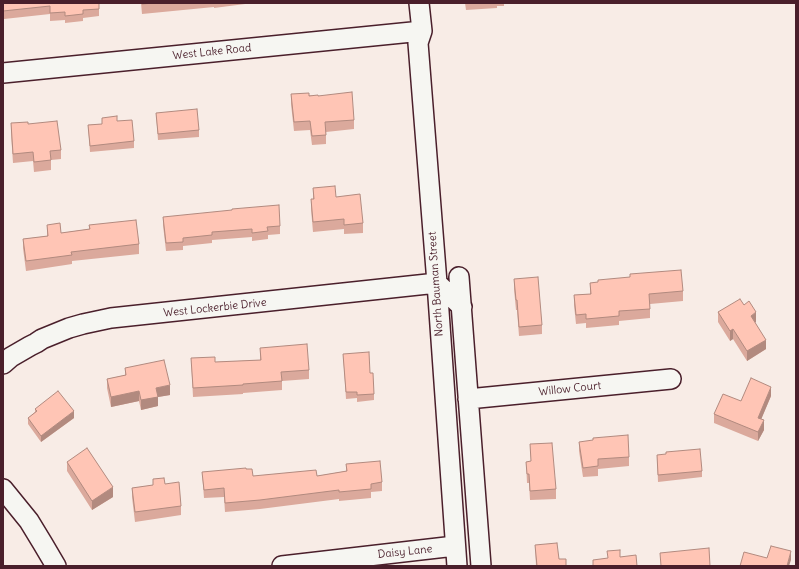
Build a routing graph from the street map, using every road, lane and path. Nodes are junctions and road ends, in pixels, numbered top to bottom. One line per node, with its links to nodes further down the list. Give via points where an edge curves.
1 (419, 3): 2 (street, North Bauman Street)
2 (422, 31): 3 (street, West Lake Road); 5 (street, North Bauman Street, via 418,43)
3 (3, 73)
4 (459, 277): 6 (street)
5 (437, 283): 6 (street); 7 (street, West Lockerbie Drive, via 97,320 42,339); 11 (street, North Bauman Street)
6 (462, 307): 9 (street)
7 (3, 364)
8 (671, 379): 9 (street, Willow Court)
9 (468, 399): 15 (street)
10 (3, 489): 12 (street, via 29,521)
11 (455, 546): 13 (street, Daisy Lane); 14 (street, North Bauman Street)
12 (56, 566)
13 (282, 566)
14 (457, 566)
15 (481, 566)

